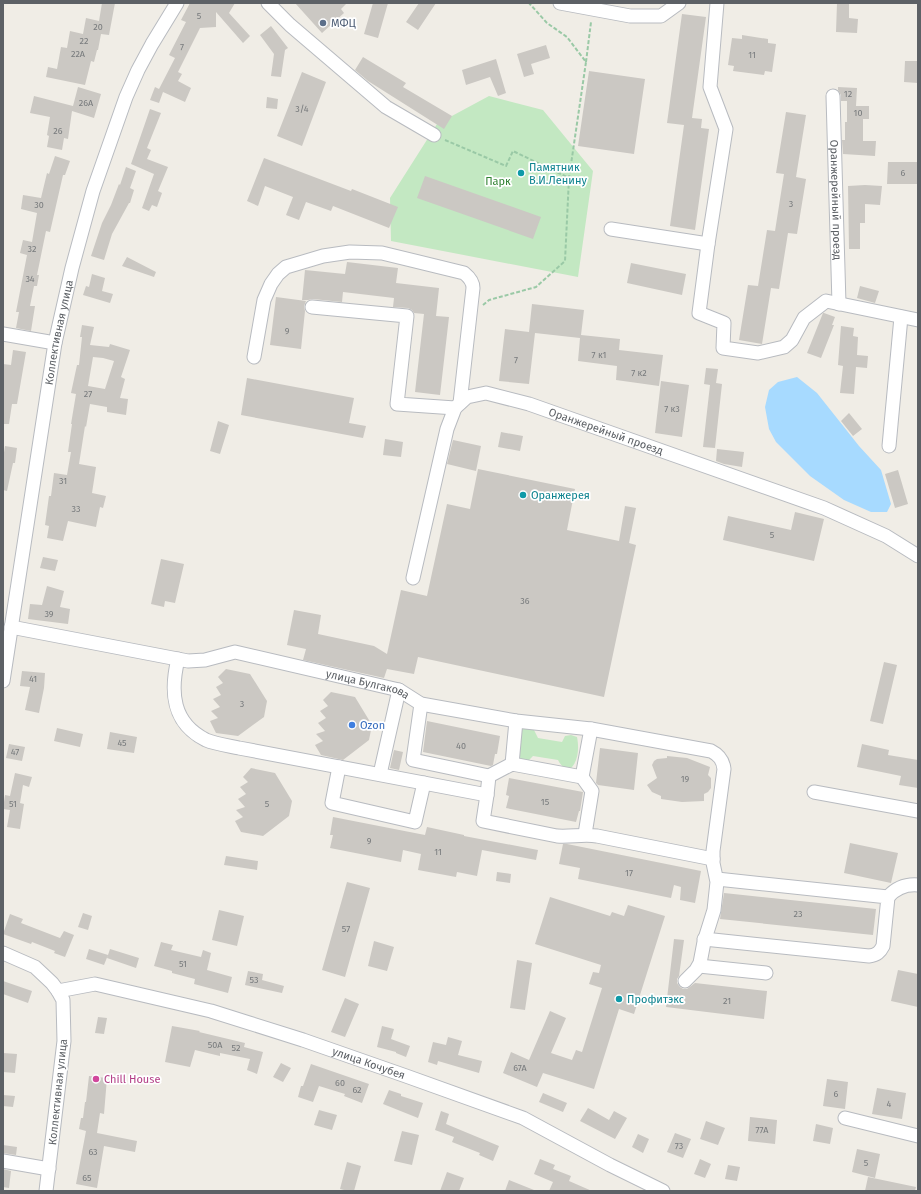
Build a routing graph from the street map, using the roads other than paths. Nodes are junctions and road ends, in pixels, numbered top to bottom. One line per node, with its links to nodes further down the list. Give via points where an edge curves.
1 (177, 3): 15 (street, Коллективная улица, via 138,70 115,126 93,191)
2 (268, 3): 7 (street, via 386,108)
3 (560, 3): 4 (street, via 630,16 661,16)
4 (678, 3)
5 (717, 3): 9 (street, via 710,87 726,129)
6 (833, 96): 10 (street, Оранжерейный проезд)
7 (434, 135)
8 (611, 229): 9 (street)
9 (708, 244): 10 (street, via 699,313 724,323 723,348 758,354 784,346 792,340 804,318 826,301)
10 (839, 304): 12 (street)
11 (312, 307): 17 (street, via 407,316 397,404)
12 (901, 317): 13 (street); 18 (street)
13 (918, 320)
14 (3, 334): 15 (street)
15 (55, 343): 21 (street, Коллективная улица)
16 (254, 357): 17 (street, via 264,300 271,284 286,267 323,256 350,252 382,253 464,273 473,284)
17 (458, 406): 19 (street, Оранжерейный проезд, via 467,397 486,393 529,404 824,508 886,536); 20 (street, via 447,429)
18 (890, 446)
19 (918, 556)
20 (413, 578)
21 (11, 627): 22 (street, улица Булгакова); 23 (street, Коллективная улица)
22 (178, 660): 24 (street, улица Булгакова, via 205,660 235,652); 29 (street, via 174,676 176,706 193,731 207,740)
23 (3, 679)
24 (399, 690): 25 (street, улица Булгакова); 30 (street)
25 (421, 704): 26 (street, улица Булгакова); 31 (street, via 413,760)
26 (516, 721): 27 (street, улица Булгакова); 28 (street)
27 (591, 729): 32 (street); 38 (street, улица Булгакова, via 716,753 722,760 724,769)
28 (512, 764): 31 (street); 32 (street)
29 (339, 767): 30 (street); 33 (street, via 332,803 415,822)
30 (380, 774): 33 (street)
31 (489, 776): 35 (street)
32 (582, 777): 37 (street, via 592,791)
33 (424, 783): 35 (street)
34 (814, 792): 36 (street)
35 (487, 795): 37 (street, via 483,821 557,836)
36 (918, 811)
37 (585, 834): 38 (street)
38 (713, 859): 39 (street)
39 (717, 879): 41 (street); 42 (street, via 714,910)
40 (918, 885): 41 (street, via 900,887)
41 (888, 897): 42 (street, via 883,946 873,956)
42 (704, 939): 44 (street)
43 (3, 953): 47 (street, Коллективная улица, via 35,967)
44 (699, 966): 45 (street); 46 (street)
45 (766, 973)
46 (685, 981)
47 (58, 991): 51 (street, Коллективная улица, via 63,1000 64,1041); 53 (street, улица Кочубея, via 95,984 211,1010 303,1040 523,1118)
48 (845, 1118): 49 (street)
49 (918, 1136)
50 (3, 1161): 51 (street)
51 (49, 1169): 52 (street, Коллективная улица)
52 (46, 1191)
53 (663, 1191)

